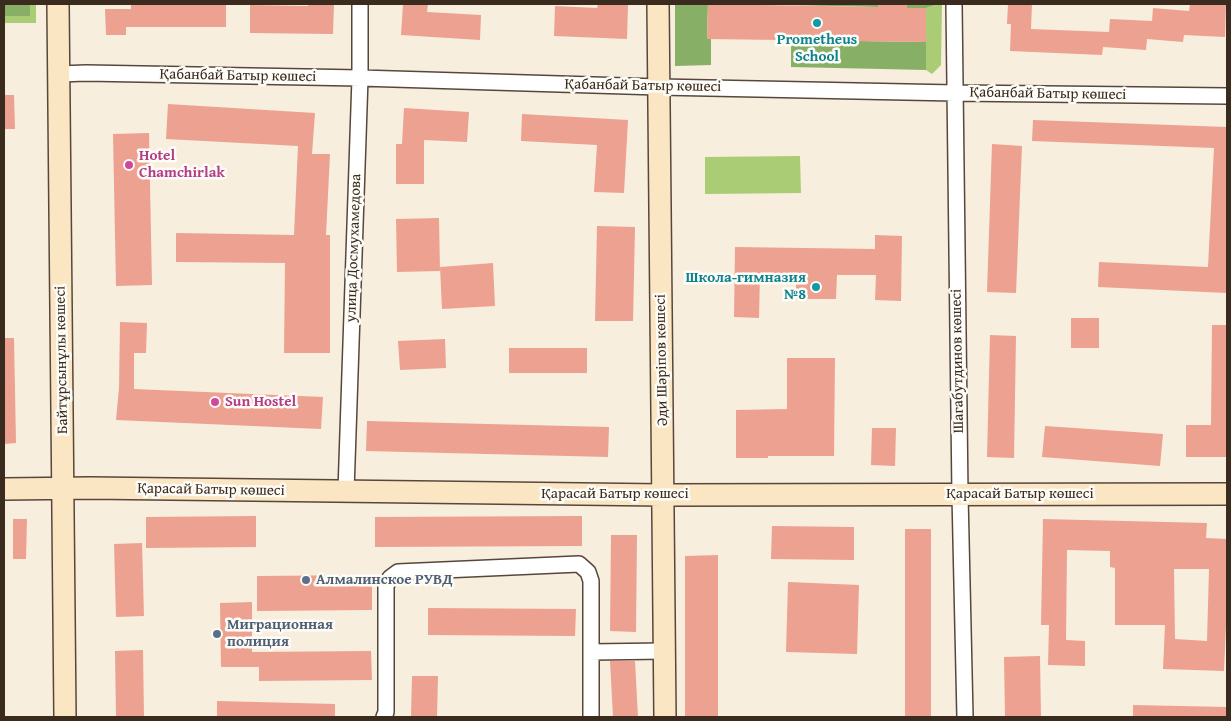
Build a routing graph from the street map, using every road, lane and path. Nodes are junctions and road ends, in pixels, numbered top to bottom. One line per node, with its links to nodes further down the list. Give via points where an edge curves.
1 (58, 4): 5 (street, Байтұрсынұлы көшесі)
2 (360, 4): 6 (street, улица Досмухамедова)
3 (658, 4): 7 (street, Әди Шәріпов көшесі)
4 (954, 4): 8 (street, Шагабутдинов көшесі)
5 (59, 74): 6 (street, Қабанбай Батыр көшесі); 10 (street, Байтұрсынұлы көшесі)
6 (360, 78): 7 (street, Қабанбай Батыр көшесі); 12 (street, улица Досмухамедова)
7 (659, 87): 8 (street, Қабанбай Батыр көшесі); 15 (street, Әди Шәріпов көшесі)
8 (955, 93): 9 (street, Қабанбай Батыр көшесі); 13 (street, Шагабутдинов көшесі)
9 (1227, 96)
10 (63, 488): 11 (street, Қарасай Батыр көшесі); 12 (street, Қарасай Батыр көшесі); 18 (street, Байтұрсынұлы көшесі)
11 (4, 489)
12 (346, 491): 15 (street, Қарасай Батыр көшесі)
13 (960, 494): 14 (street, Қарасай Батыр көшесі); 15 (street, Қарасай Батыр көшесі); 22 (street, Шагабутдинов көшесі)
14 (1227, 494)
15 (663, 495): 16 (street, Әди Шәріпов көшесі)
16 (665, 651): 17 (street); 21 (street, Әди Шәріпов көшесі)
17 (591, 652): 19 (street, via 591,581 588,572 579,564 398,572 386,586); 20 (street)
18 (65, 717)
19 (384, 717)
20 (591, 717)
21 (665, 717)
22 (966, 717)

